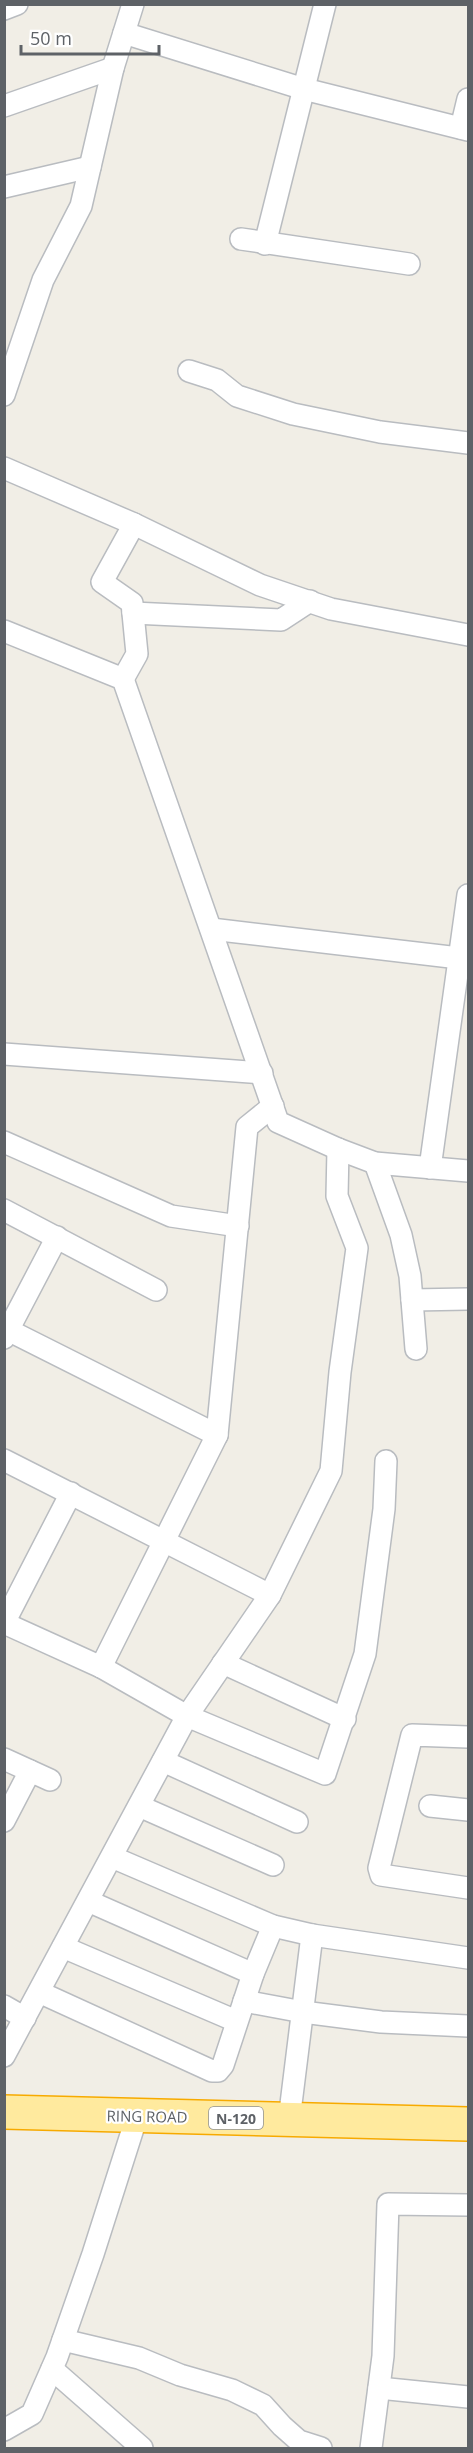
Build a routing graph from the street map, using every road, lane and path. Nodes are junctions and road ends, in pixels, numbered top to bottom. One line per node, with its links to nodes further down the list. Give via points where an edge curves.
1 (17, 4): 4 (street)
2 (133, 4): 5 (street)
3 (326, 4): 7 (street)
4 (4, 9)
5 (124, 33): 6 (street); 7 (street)
6 (113, 68): 9 (street); 11 (street)
7 (304, 89): 10 (street); 14 (street)
8 (468, 99): 10 (street)
9 (4, 106)
10 (465, 129)
11 (90, 167): 12 (street); 17 (street, via 81,206 43,280)
12 (4, 187)
13 (241, 239): 14 (street)
14 (265, 244): 15 (street)
15 (409, 264)
16 (189, 371): 18 (street, via 217,380 237,396 293,414 380,432)
17 (4, 395)
18 (468, 443)
19 (4, 468): 20 (street)
20 (134, 524): 21 (street, via 260,585); 22 (street, via 102,582 132,603)
21 (310, 601): 22 (street, via 282,620); 24 (street, via 331,609)
22 (133, 613): 25 (street, via 137,654)
23 (4, 631): 25 (street)
24 (468, 635)
25 (123, 679): 27 (street)
26 (468, 895): 28 (street)
27 (211, 930): 28 (street); 30 (street)
28 (459, 958): 35 (street)
29 (4, 1054): 30 (street)
30 (261, 1073): 31 (street)
31 (273, 1106): 33 (street, via 278,1122); 38 (street, via 247,1127)
32 (4, 1142): 38 (street, via 171,1216)
33 (338, 1149): 34 (street); 50 (street, via 337,1196 357,1248 331,1471)
34 (375, 1163): 35 (street); 42 (street, via 401,1235)
35 (430, 1168): 36 (street)
36 (468, 1171)
37 (4, 1210): 39 (street)
38 (238, 1226): 45 (street)
39 (57, 1238): 40 (street); 43 (street)
40 (156, 1290)
41 (468, 1299): 42 (street)
42 (412, 1300): 44 (street)
43 (6, 1332): 45 (street)
44 (416, 1349)
45 (218, 1435): 49 (street)
46 (4, 1460): 48 (street)
47 (386, 1461): 55 (street, via 369,1632)
48 (71, 1493): 49 (street); 51 (street)
49 (164, 1541): 50 (street); 53 (street)
50 (270, 1595): 52 (street)
51 (4, 1623): 53 (street)
52 (223, 1664): 54 (street); 55 (street)
53 (101, 1666): 54 (street)
54 (187, 1716): 55 (street, via 325,1774); 58 (street)
55 (345, 1719)
56 (468, 1737): 68 (street, via 412,1735 379,1868 381,1875 388,1877)
57 (4, 1759): 59 (street)
58 (163, 1761): 61 (street); 65 (street)
59 (30, 1771): 60 (street); 64 (street)
60 (50, 1780)
61 (139, 1806): 66 (street); 67 (street)
62 (430, 1806): 63 (street)
63 (468, 1810)
64 (4, 1821)
65 (297, 1822)
66 (112, 1857): 69 (street); 70 (street)
67 (273, 1865)
68 (468, 1888)
69 (88, 1901): 72 (street); 74 (street)
70 (273, 1926): 71 (street); 74 (street)
71 (312, 1935): 73 (street); 78 (street)
72 (63, 1947): 75 (street); 80 (street)
73 (468, 1958)
74 (253, 1974): 76 (street)
75 (39, 1992): 79 (street); 80 (street, via 212,2071 223,2066)
76 (244, 2001): 78 (street); 80 (street)
77 (4, 2006): 79 (street)
78 (303, 2012): 81 (street, via 381,2022); 85 (street)
79 (25, 2018): 82 (street)
80 (236, 2022)
81 (468, 2026)
82 (4, 2056)
83 (4, 2112): 84 (highway, RING ROAD / N-120)
84 (137, 2116): 85 (highway, RING ROAD / N-120); 88 (street)
85 (289, 2120): 86 (highway, RING ROAD / N-120)
86 (468, 2124)
87 (468, 2205): 90 (street, via 388,2204)
88 (63, 2340): 89 (street); 94 (street, via 139,2358 232,2390 263,2404 299,2441)
89 (52, 2369): 92 (street, via 32,2414); 93 (street)
90 (379, 2388): 91 (street); 95 (street)
91 (468, 2397)
92 (4, 2430)
93 (142, 2448)
94 (321, 2448)
95 (371, 2448)

